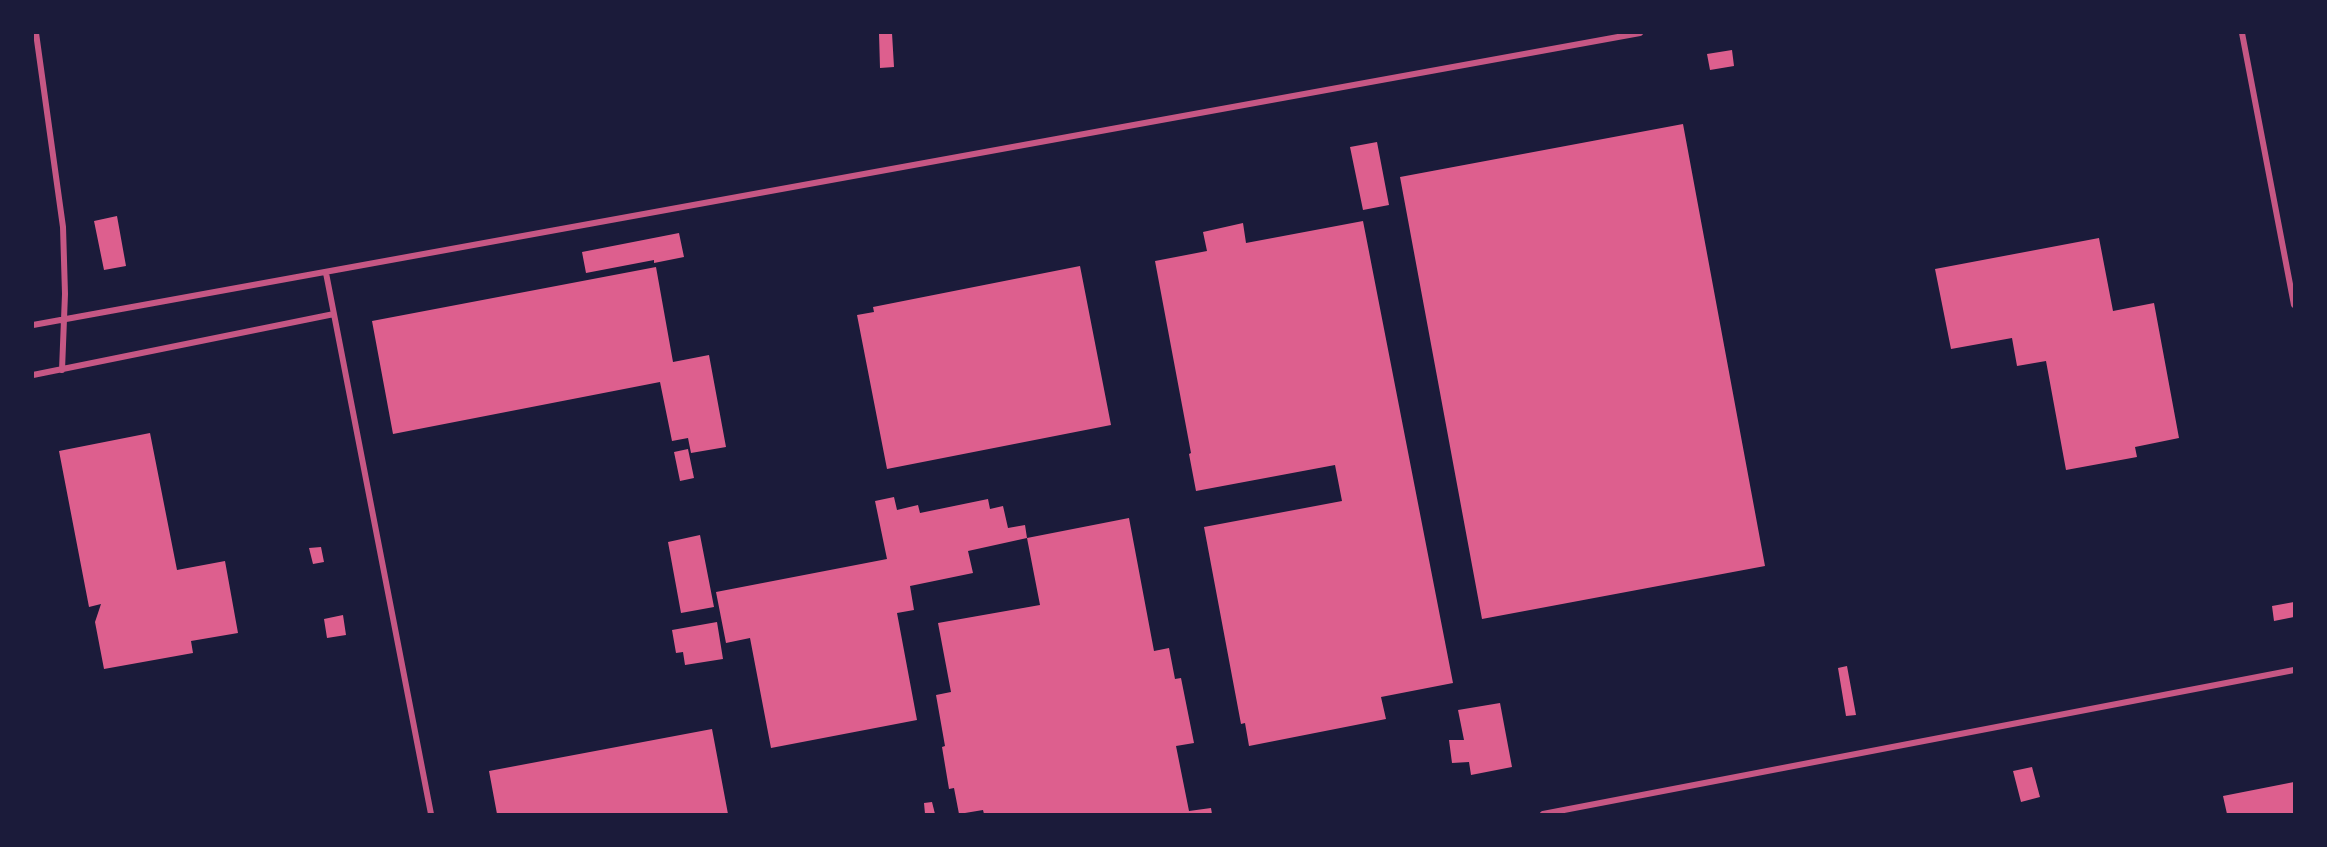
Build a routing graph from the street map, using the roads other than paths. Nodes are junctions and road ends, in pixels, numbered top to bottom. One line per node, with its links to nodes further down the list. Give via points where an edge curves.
1 (36, 33): 7 (street, via 63,227)
2 (1640, 33): 4 (street)
3 (2242, 33): 5 (street)
4 (326, 273): 6 (street); 7 (street)
5 (2294, 305)
6 (334, 314): 9 (street); 12 (street)
7 (64, 319): 8 (street); 9 (street)
8 (33, 325)
9 (62, 370): 10 (street)
10 (33, 375)
11 (2294, 670): 13 (street)
12 (431, 814)
13 (1543, 814)

